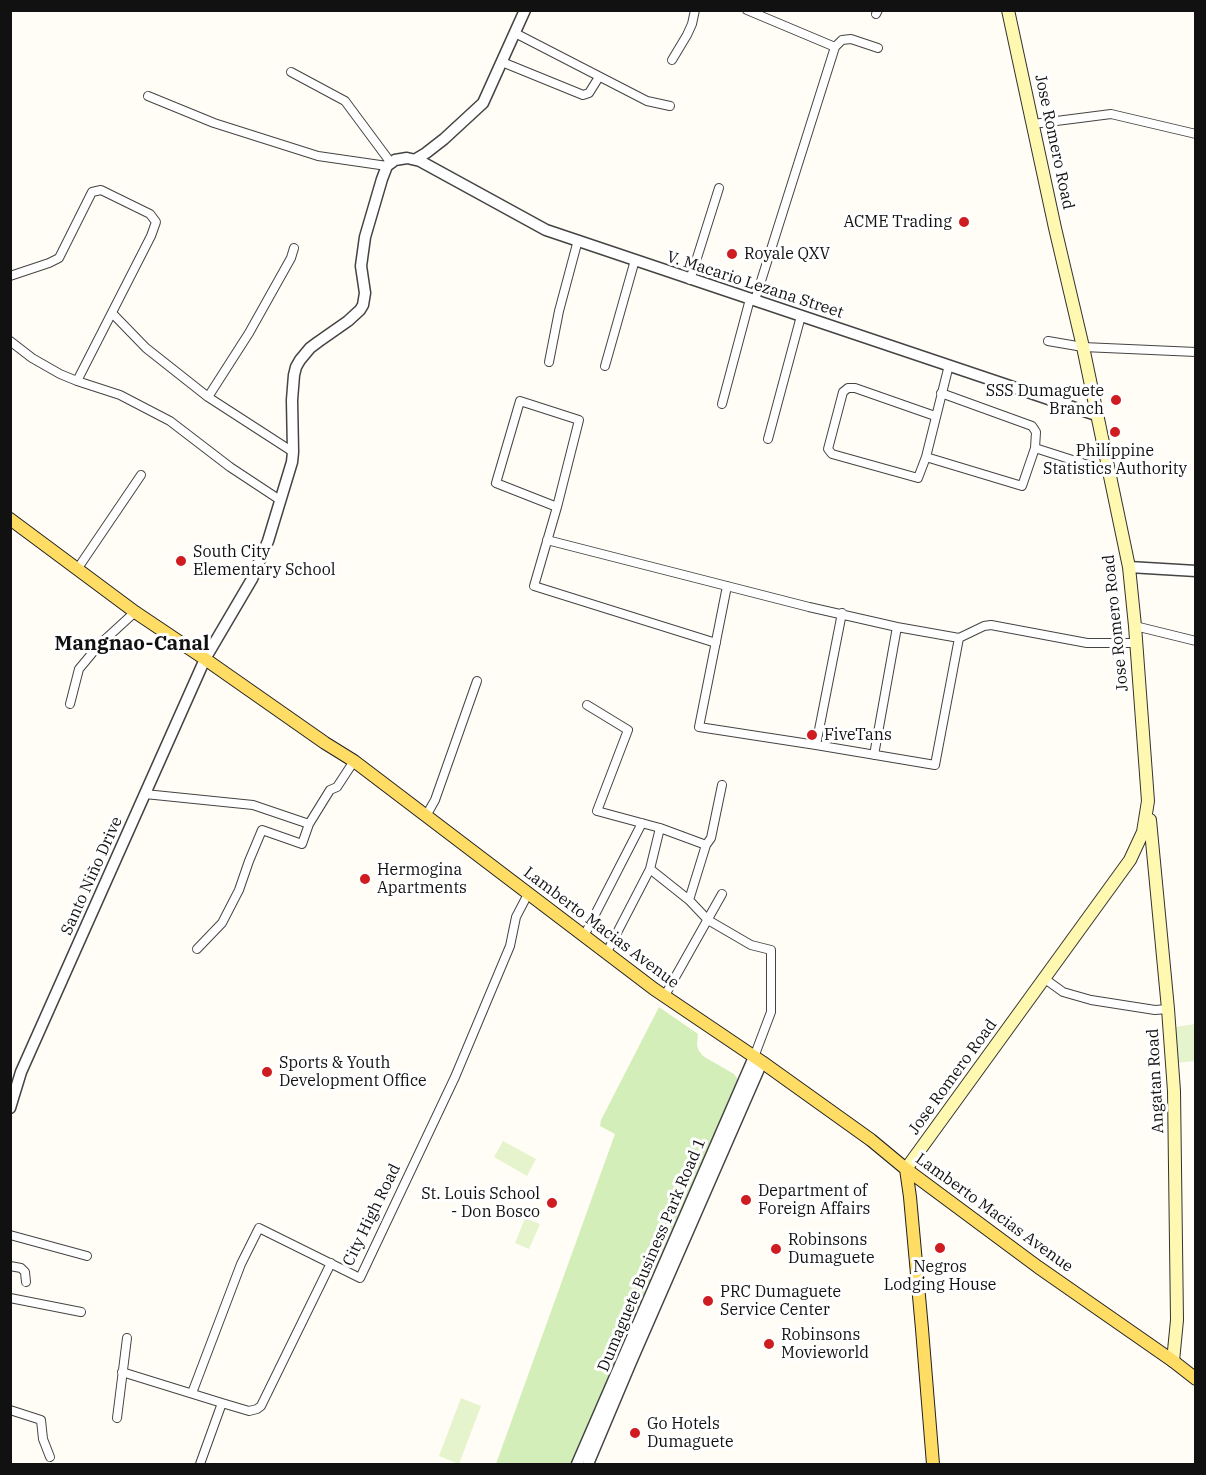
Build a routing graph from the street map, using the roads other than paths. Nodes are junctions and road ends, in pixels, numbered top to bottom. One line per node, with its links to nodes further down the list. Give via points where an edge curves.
1 (525, 10): 5 (street)
2 (695, 10): 8 (street, via 687,35)
3 (747, 10): 6 (street)
4 (1008, 10): 14 (main road, Jose Romero Road)
5 (515, 33): 9 (street); 11 (street)
6 (836, 47): 7 (street, via 851,39); 24 (street)
7 (878, 48)
8 (672, 60)
9 (502, 62): 11 (street, via 583,96); 16 (street, via 483,103)
10 (291, 72): 17 (street, via 345,101)
11 (599, 77): 13 (street, via 647,101)
12 (148, 96): 17 (street, via 214,123 318,156)
13 (670, 106)
14 (1033, 124): 15 (street, via 1111,114); 29 (main road, Jose Romero Road)
15 (1196, 134)
16 (416, 159): 17 (street, via 401,158); 19 (street, V. Macario Lezana Street, via 546,230)
17 (389, 165): 42 (street, Santo Niño Drive, via 371,214 362,256 363,305 310,348 296,367)
18 (719, 188): 23 (street)
19 (578, 240): 21 (street, V. Macario Lezana Street); 31 (street, via 558,311)
20 (294, 249): 36 (street, via 255,324)
21 (635, 260): 23 (street, V. Macario Lezana Street); 33 (street)
22 (10, 276): 25 (street, via 59,258 92,192 102,190 150,214 156,222)
23 (690, 280): 24 (street, V. Macario Lezana Street)
24 (753, 299): 26 (street, V. Macario Lezana Street); 37 (street)
25 (112, 313): 34 (street); 36 (street, via 146,348)
26 (801, 316): 32 (street, V. Macario Lezana Street); 40 (street)
27 (10, 341): 34 (street, via 32,358)
28 (1048, 341): 29 (street)
29 (1083, 347): 30 (street); 38 (main road, Jose Romero Road)
30 (1196, 352)
31 (549, 362)
32 (949, 365): 35 (street); 38 (street, V. Macario Lezana Street)
33 (605, 366)
34 (77, 381): 46 (street, via 120,396 170,422)
35 (941, 393): 39 (street); 41 (street, via 1032,426)
36 (207, 397): 42 (street)
37 (722, 404)
38 (1096, 415): 44 (main road, Jose Romero Road)
39 (935, 416): 43 (street); 43 (street, via 848,388 843,392 828,449 832,454 918,478)
40 (768, 439)
41 (1035, 448): 43 (street, via 1022,486); 44 (street)
42 (293, 452): 46 (street, Santo Niño Drive)
43 (926, 457)
44 (1110, 472): 50 (main road, Jose Romero Road)
45 (141, 475): 51 (street)
46 (280, 500): 62 (street, Santo Niño Drive, via 252,579)
47 (557, 507): 47 (street, via 496,483 520,401 579,420); 49 (street)
48 (11, 519): 51 (main road, Lamberto Macias Avenue)
49 (547, 540): 53 (street); 60 (street, via 534,586)
50 (1129, 567): 52 (street); 56 (main road, Jose Romero Road)
51 (78, 568): 54 (main road, Lamberto Macias Avenue)
52 (1196, 571)
53 (727, 586): 55 (street); 60 (street)
54 (135, 612): 62 (main road, Lamberto Macias Avenue); 64 (street, via 79,669)
55 (842, 613): 57 (street); 66 (street)
56 (1136, 626): 59 (street); 61 (main road, Jose Romero Road)
57 (897, 627): 58 (street); 67 (street)
58 (959, 638): 61 (street, via 991,625 1087,643); 67 (street, via 934,765)
59 (1196, 641)
60 (716, 643): 66 (street, via 699,727)
61 (1137, 643): 71 (main road, Jose Romero Road)
62 (205, 658): 68 (main road, Lamberto Macias Avenue); 70 (street, Santo Niño Drive)
63 (477, 681): 72 (street)
64 (70, 704)
65 (587, 705): 73 (street, via 628,730 597,811)
66 (816, 745): 67 (street)
67 (874, 754)
68 (354, 761): 72 (main road, Lamberto Macias Avenue); 74 (street)
69 (722, 785): 76 (street, via 711,838)
70 (145, 794): 74 (street, via 253,805); 89 (street, Santo Niño Drive, via 21,1072)
71 (1148, 801): 85 (main road, Jose Romero Road, via 1143,832 1130,860); 87 (main road, Angatan Road)
72 (426, 816): 78 (main road, Lamberto Macias Avenue)
73 (642, 823): 75 (street); 82 (street)
74 (309, 824): 83 (street, via 302,844 262,830 222,923)
75 (660, 828): 76 (street); 77 (street)
76 (706, 845): 80 (street)
77 (650, 869): 80 (street); 84 (street)
78 (528, 894): 82 (main road, Lamberto Macias Avenue); 93 (street, City High Road, via 455,1077 360,1278)
79 (722, 894): 81 (street)
80 (689, 900): 81 (street)
81 (708, 920): 86 (street); 88 (street, via 751,945 771,950 771,1012)
82 (584, 936): 84 (main road, Lamberto Macias Avenue)
83 (197, 949)
84 (606, 954): 86 (main road, Lamberto Macias Avenue)
85 (1045, 979): 87 (street, via 1063,992 1090,1000); 90 (main road, Jose Romero Road)
86 (664, 997): 88 (main road, Lamberto Macias Avenue)
87 (1168, 1009): 100 (main road, Angatan Road, via 1174,1091 1177,1257)
88 (758, 1059): 90 (main road, Lamberto Macias Avenue); 99 (street, Dumaguete Business Park Road 1)
89 (12, 1101)
90 (906, 1169): 100 (main road, Lamberto Macias Avenue); 111 (main road)
91 (10, 1236): 92 (street)
92 (87, 1256)
93 (331, 1263): 103 (street, via 259,1228 241,1264); 104 (street, City High Road, via 261,1406 253,1411)
94 (10, 1266): 95 (street, via 21,1268)
95 (26, 1282)
96 (10, 1298): 97 (street)
97 (81, 1312)
98 (127, 1338): 101 (street)
99 (627, 1360): 109 (street, Dumaguete Business Park Road 1); 110 (street, Dumaguete Business Park Road 1)
100 (1173, 1361): 102 (main road, Lamberto Macias Avenue)
101 (122, 1372): 103 (street, City High Road); 106 (street)
102 (1196, 1379)
103 (192, 1393): 104 (street, City High Road)
104 (222, 1403): 108 (street)
105 (10, 1410): 107 (street, via 41,1420)
106 (117, 1418)
107 (50, 1457)
108 (200, 1464)
109 (577, 1464)
110 (588, 1464)
111 (933, 1464)

